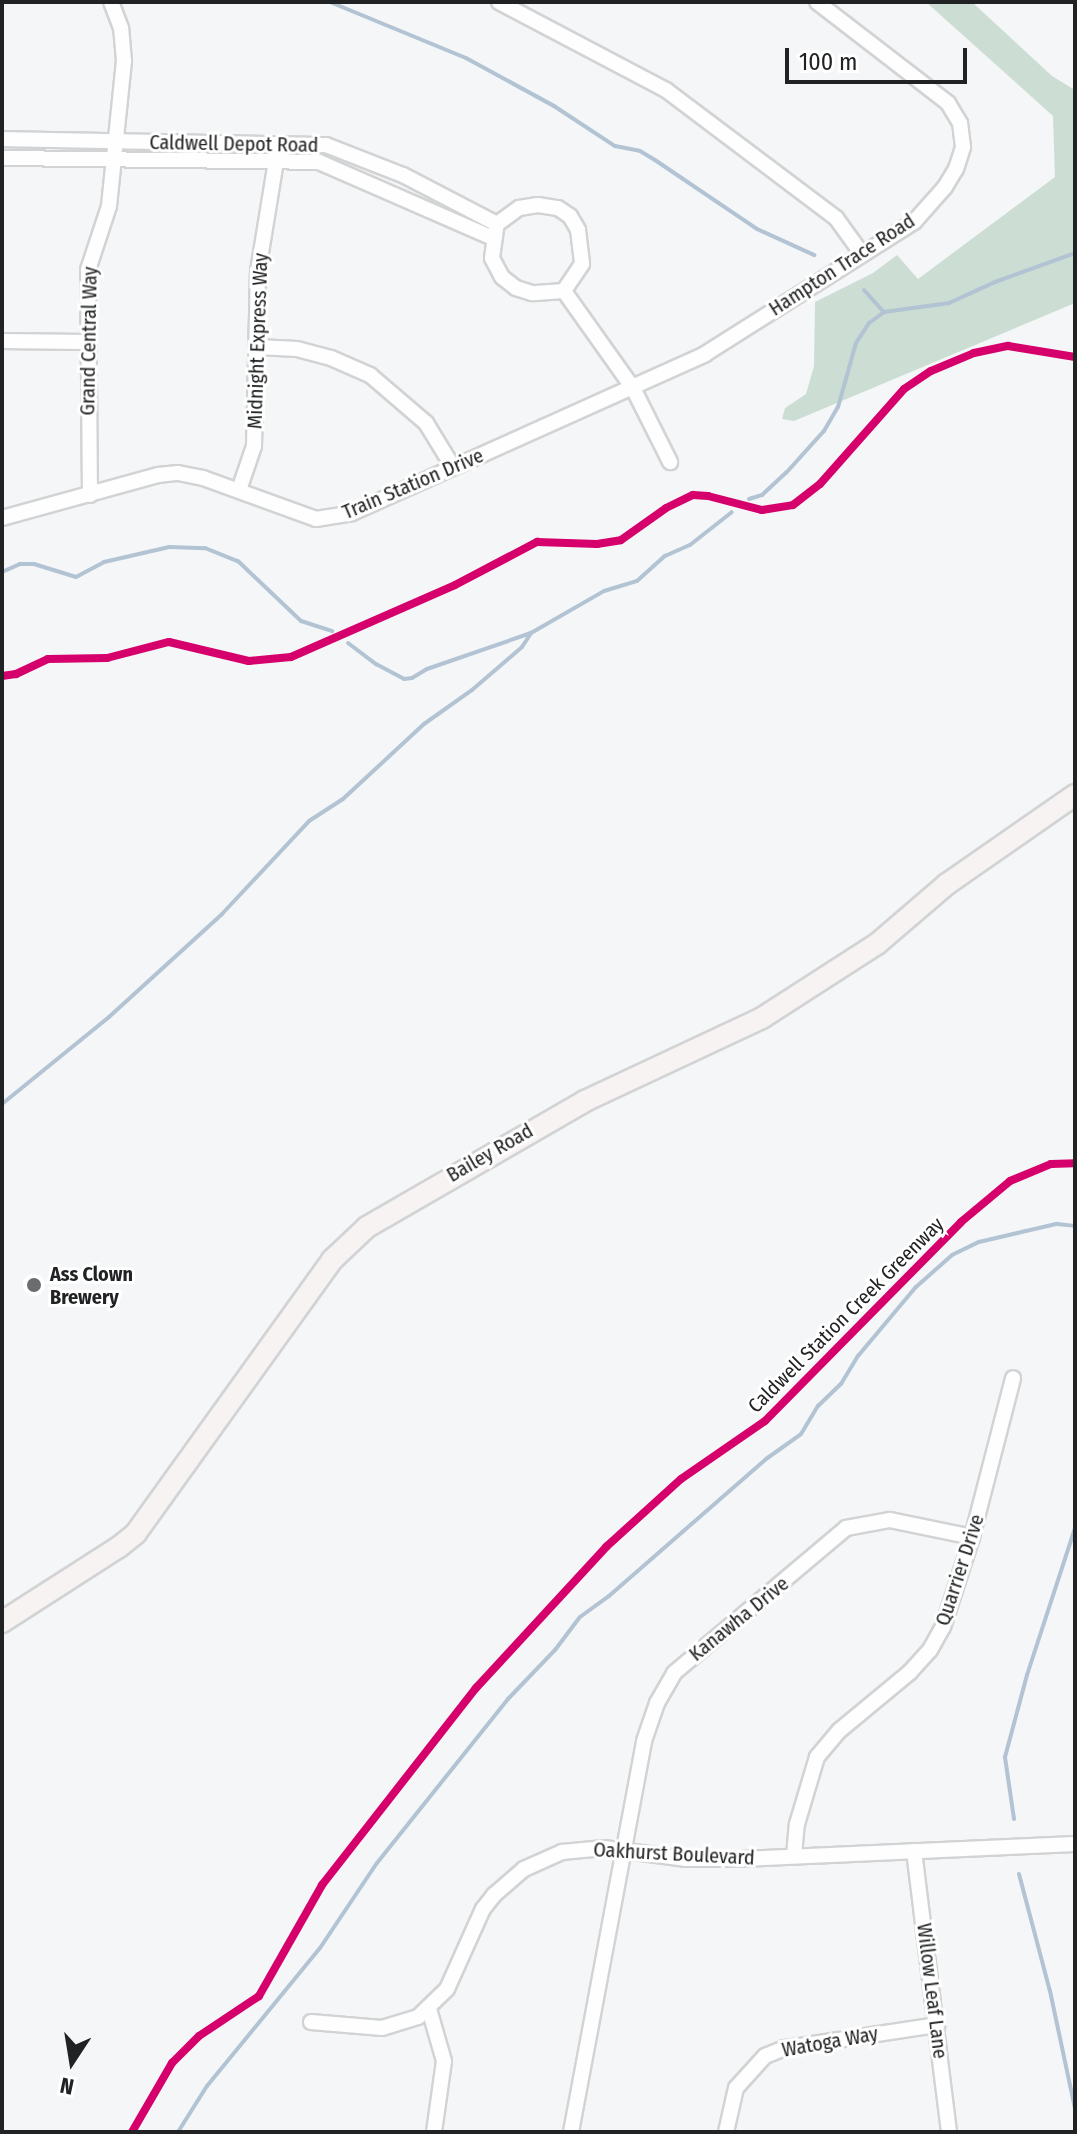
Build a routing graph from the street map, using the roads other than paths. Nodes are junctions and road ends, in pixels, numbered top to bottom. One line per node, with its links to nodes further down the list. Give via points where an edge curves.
1 (111, 2): 5 (street, Grand Central Way, via 121,28 124,61)
2 (499, 2): 11 (street, via 666,90 836,218)
3 (817, 2): 11 (street, Hampton Trace Road, via 948,103 960,123 963,147 945,187 914,222)
4 (2, 139): 5 (street, Caldwell Depot Road)
5 (114, 141): 6 (street, Caldwell Depot Road); 8 (street, Grand Central Way)
6 (279, 142): 9 (street, Midnight Express Way); 10 (street, Caldwell Depot Road, via 349,152)
7 (2, 158): 8 (street, Caldwell Depot Road)
8 (113, 159): 9 (street, Caldwell Depot Road); 14 (street, Grand Central Way, via 109,206 88,270)
9 (275, 162): 10 (street, Caldwell Depot Road, via 338,167); 15 (street, Midnight Express Way, via 258,271)
10 (495, 231): 12 (street, via 492,258 502,277 532,293); 12 (street, via 519,208 558,208 570,216 583,248 582,264)
11 (862, 254): 16 (street, Hampton Trace Road, via 705,354)
12 (564, 291): 16 (street)
13 (2, 341): 14 (street)
14 (86, 342): 20 (street, Grand Central Way)
15 (257, 347): 18 (street, via 319,355 370,375 426,423); 19 (street, Midnight Express Way, via 254,446)
16 (633, 388): 17 (street); 18 (street, Train Station Drive)
17 (670, 462)
18 (453, 467): 19 (street, Train Station Drive, via 334,517 316,519)
19 (239, 490): 20 (street, Train Station Drive, via 178,473)
20 (90, 495): 21 (street, Train Station Drive)
21 (2, 518)
22 (1075, 795): 25 (street, Bailey Road, via 947,884 877,944 774,1011 585,1101 367,1227 332,1260 136,1533)
23 (1013, 1378): 24 (street, Quarrier Drive)
24 (972, 1537): 27 (street, Kanawha Drive, via 890,1520 846,1528 715,1634 674,1673 657,1703 644,1741); 29 (street, Quarrier Drive, via 952,1606 930,1650 817,1757 797,1824)
25 (2, 1622)
26 (1075, 1844): 28 (street, Oakhurst Boulevard)
27 (625, 1850): 29 (street, Oakhurst Boulevard, via 686,1859); 30 (street, Oakhurst Boulevard, via 562,1852 508,1882 483,1909 447,1989); 34 (street, Kanawha Drive)
28 (914, 1851): 29 (street, Oakhurst Boulevard); 32 (street, Willow Leaf Lane)
29 (794, 1856)
30 (429, 2009): 31 (street, via 382,2028); 33 (street, via 444,2061)
31 (311, 2022)
32 (937, 2025): 35 (street, Watoga Way, via 785,2048 765,2056 736,2088); 36 (street, Willow Leaf Lane)
33 (434, 2132)
34 (571, 2132)
35 (726, 2132)
36 (949, 2132)

